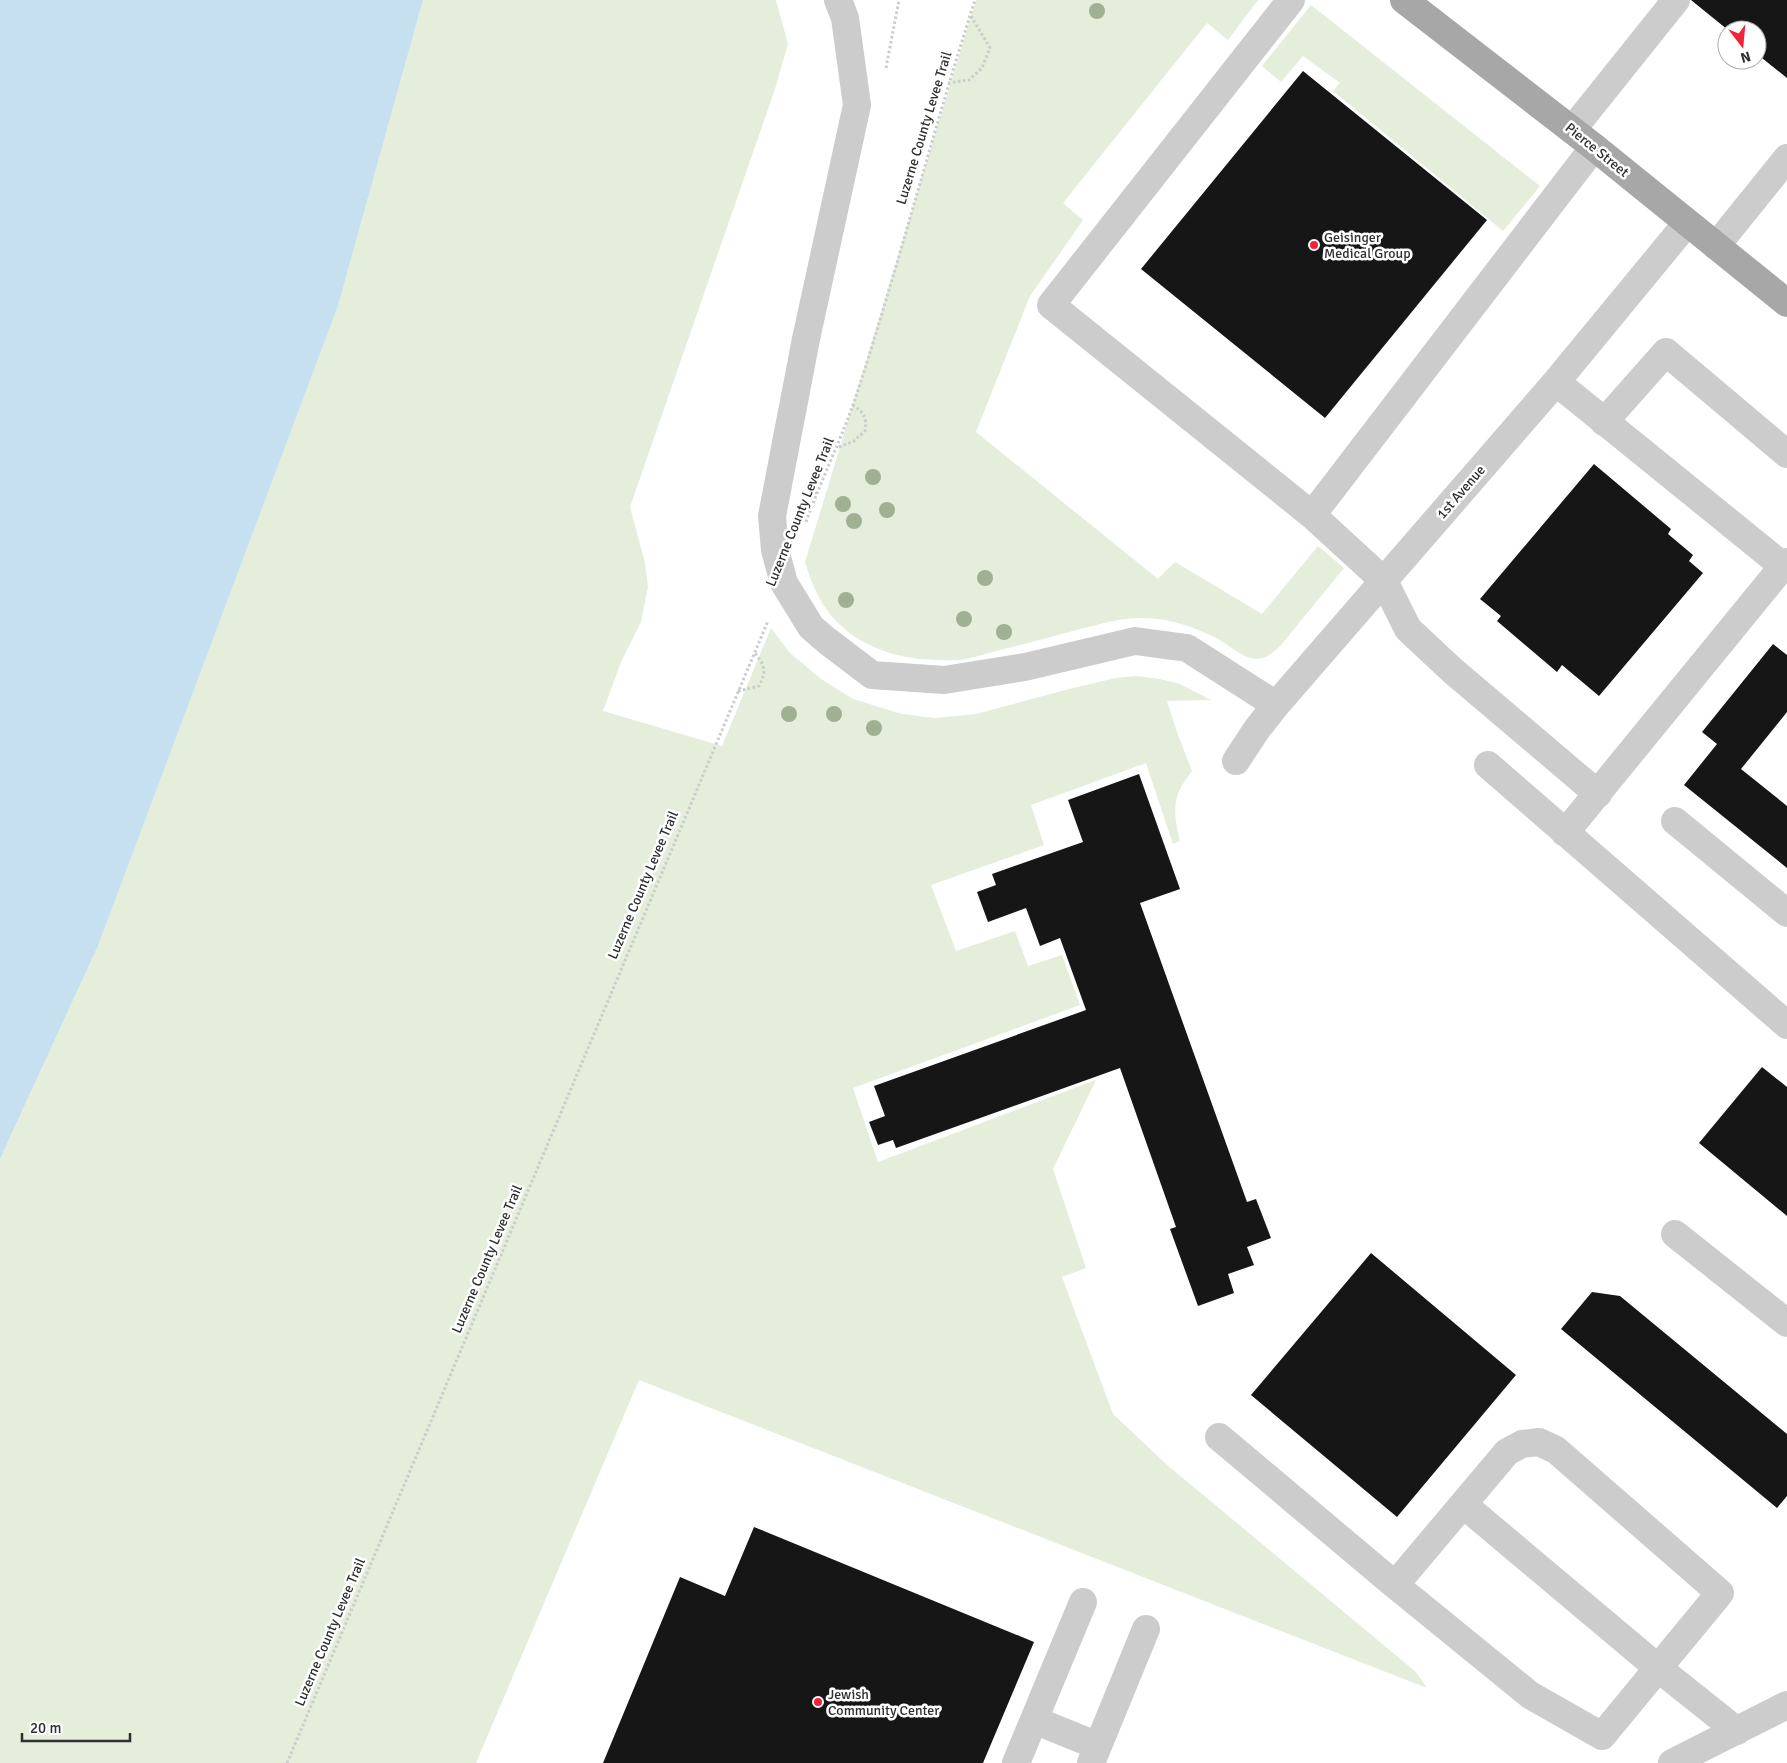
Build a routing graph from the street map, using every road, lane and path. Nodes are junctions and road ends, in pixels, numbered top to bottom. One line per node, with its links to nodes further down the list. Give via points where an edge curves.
1 (838, 0): 23 (street, via 845,18 857,104 772,516 775,550)
2 (975, 0): 6 (path, Luzerne County Levee Trail)
3 (1291, 0): 19 (street, via 1051,305)
4 (1404, 0): 8 (main road, Pierce Street)
5 (1676, 0): 8 (street)
6 (970, 16): 7 (path, Luzerne County Levee Trail); 7 (path, via 990,48 982,68 969,80)
7 (948, 83): 15 (path, Luzerne County Levee Trail)
8 (1572, 130): 9 (main road, Pierce Street)
9 (1594, 147): 11 (main road, Pierce Street); 19 (street)
10 (1787, 158): 12 (street)
11 (1687, 223): 12 (main road, Pierce Street); 14 (street, 1st Avenue)
12 (1716, 246): 13 (main road, Pierce Street)
13 (1787, 303)
14 (1556, 382): 16 (street); 22 (street, 1st Avenue)
15 (853, 405): 17 (path, Luzerne County Levee Trail); 17 (path, via 863,412 865,431 854,441)
16 (1604, 422): 18 (street, via 1666,352); 21 (street)
17 (838, 447): 20 (path, Luzerne County Levee Trail)
18 (1787, 454)
19 (1312, 515): 22 (street)
20 (805, 526)
21 (1785, 564): 29 (street)
22 (1384, 581): 26 (street, 1st Avenue); 29 (street, via 1408,629)
23 (784, 583): 24 (path, Luzerne County Levee Trail); 26 (street, via 811,627 872,675 944,680 1026,667 1135,642 1187,648)
24 (754, 652): 25 (path, Luzerne County Levee Trail); 25 (path, via 763,663 764,676 759,686)
25 (737, 691): 46 (path, Luzerne County Levee Trail)
26 (1276, 705): 27 (street, 1st Avenue)
27 (1236, 761)
28 (1488, 765): 31 (street)
29 (1598, 794): 31 (street)
30 (1675, 822): 32 (street)
31 (1565, 833): 33 (street)
32 (1787, 912)
33 (1787, 1026)
34 (1675, 1234): 35 (street)
35 (1787, 1323)
36 (1218, 1437): 38 (street)
37 (1464, 1505): 38 (street); 41 (street); 41 (street, via 1508,1452 1522,1444 1539,1442 1556,1450 1720,1593)
38 (1395, 1585): 41 (street, via 1530,1695 1602,1736)
39 (1083, 1602): 43 (street)
40 (1146, 1629): 45 (street)
41 (1658, 1668): 44 (street)
42 (1787, 1705): 44 (street)
43 (1034, 1720): 45 (street); 47 (street)
44 (1737, 1731): 48 (street)
45 (1094, 1755)
46 (287, 1763)
47 (1016, 1763)
48 (1672, 1763)

